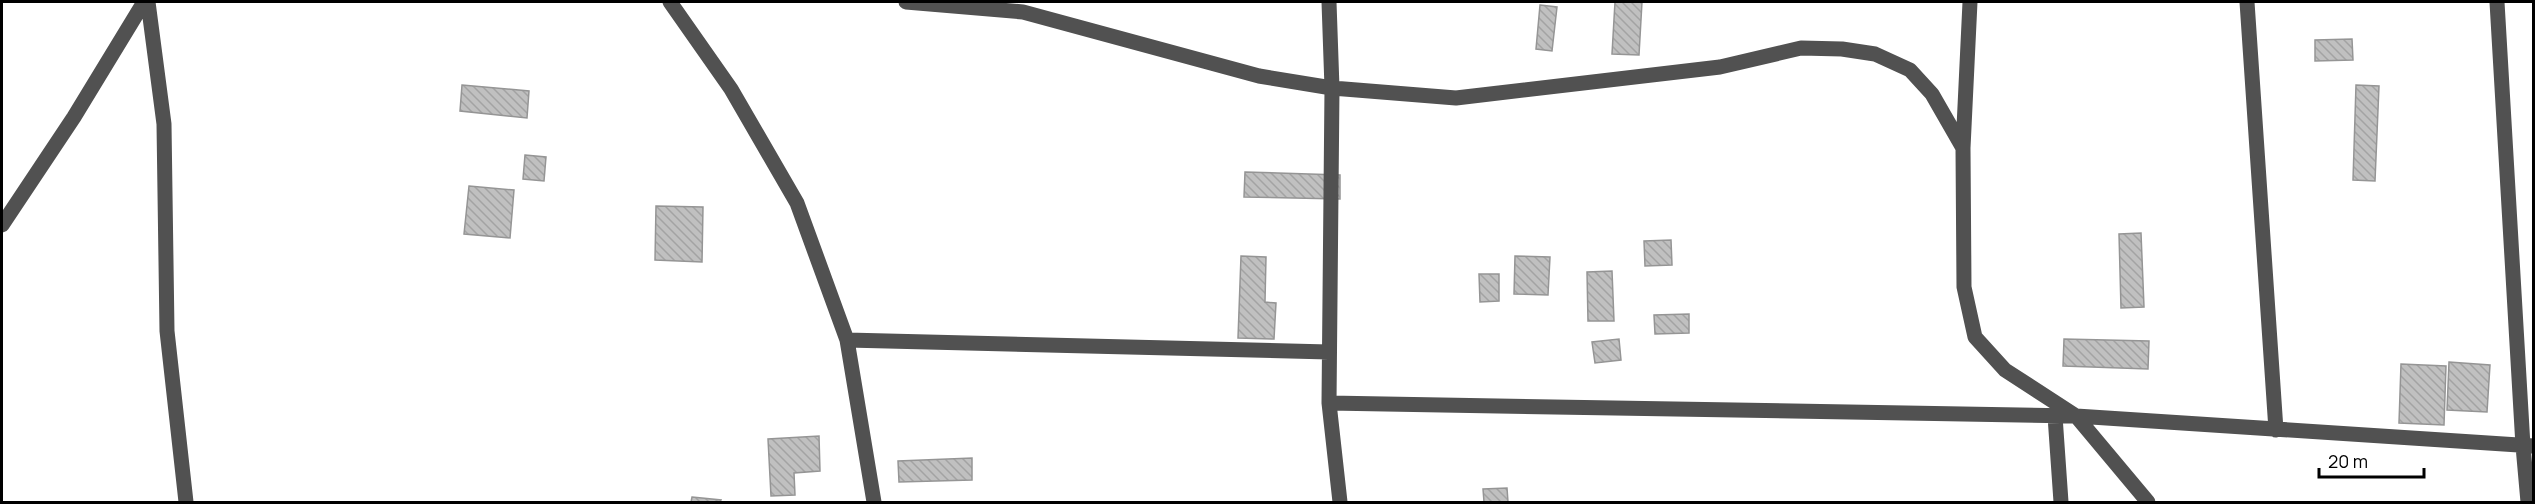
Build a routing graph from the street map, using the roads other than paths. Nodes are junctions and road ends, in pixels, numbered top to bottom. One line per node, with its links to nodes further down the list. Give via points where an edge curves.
1 (146, 2): 11 (street); 19 (street, via 164,124 167,331)
2 (670, 2): 12 (street, via 731,89 797,203)
3 (906, 2): 8 (street)
4 (1329, 2): 9 (street)
5 (1970, 2): 10 (street)
6 (2247, 2): 17 (street)
7 (2497, 2): 18 (street)
8 (1024, 7): 9 (street, via 1259,76)
9 (1332, 88): 10 (street, via 1456,98 1720,67 1801,48 1842,49 1875,54 1910,70 1932,94); 13 (street)
10 (1963, 148): 16 (street, via 1964,287 1975,337 2005,370)
11 (2, 225)
12 (847, 340): 13 (street); 20 (street)
13 (1329, 352): 14 (street)
14 (1329, 403): 15 (street); 21 (street)
15 (2055, 416): 16 (street); 22 (street)
16 (2076, 416): 17 (street); 23 (street)
17 (2276, 430): 18 (street)
18 (2528, 446): 24 (street)
19 (186, 502)
20 (874, 502)
21 (1340, 502)
22 (2061, 502)
23 (2148, 502)
24 (2528, 502)

